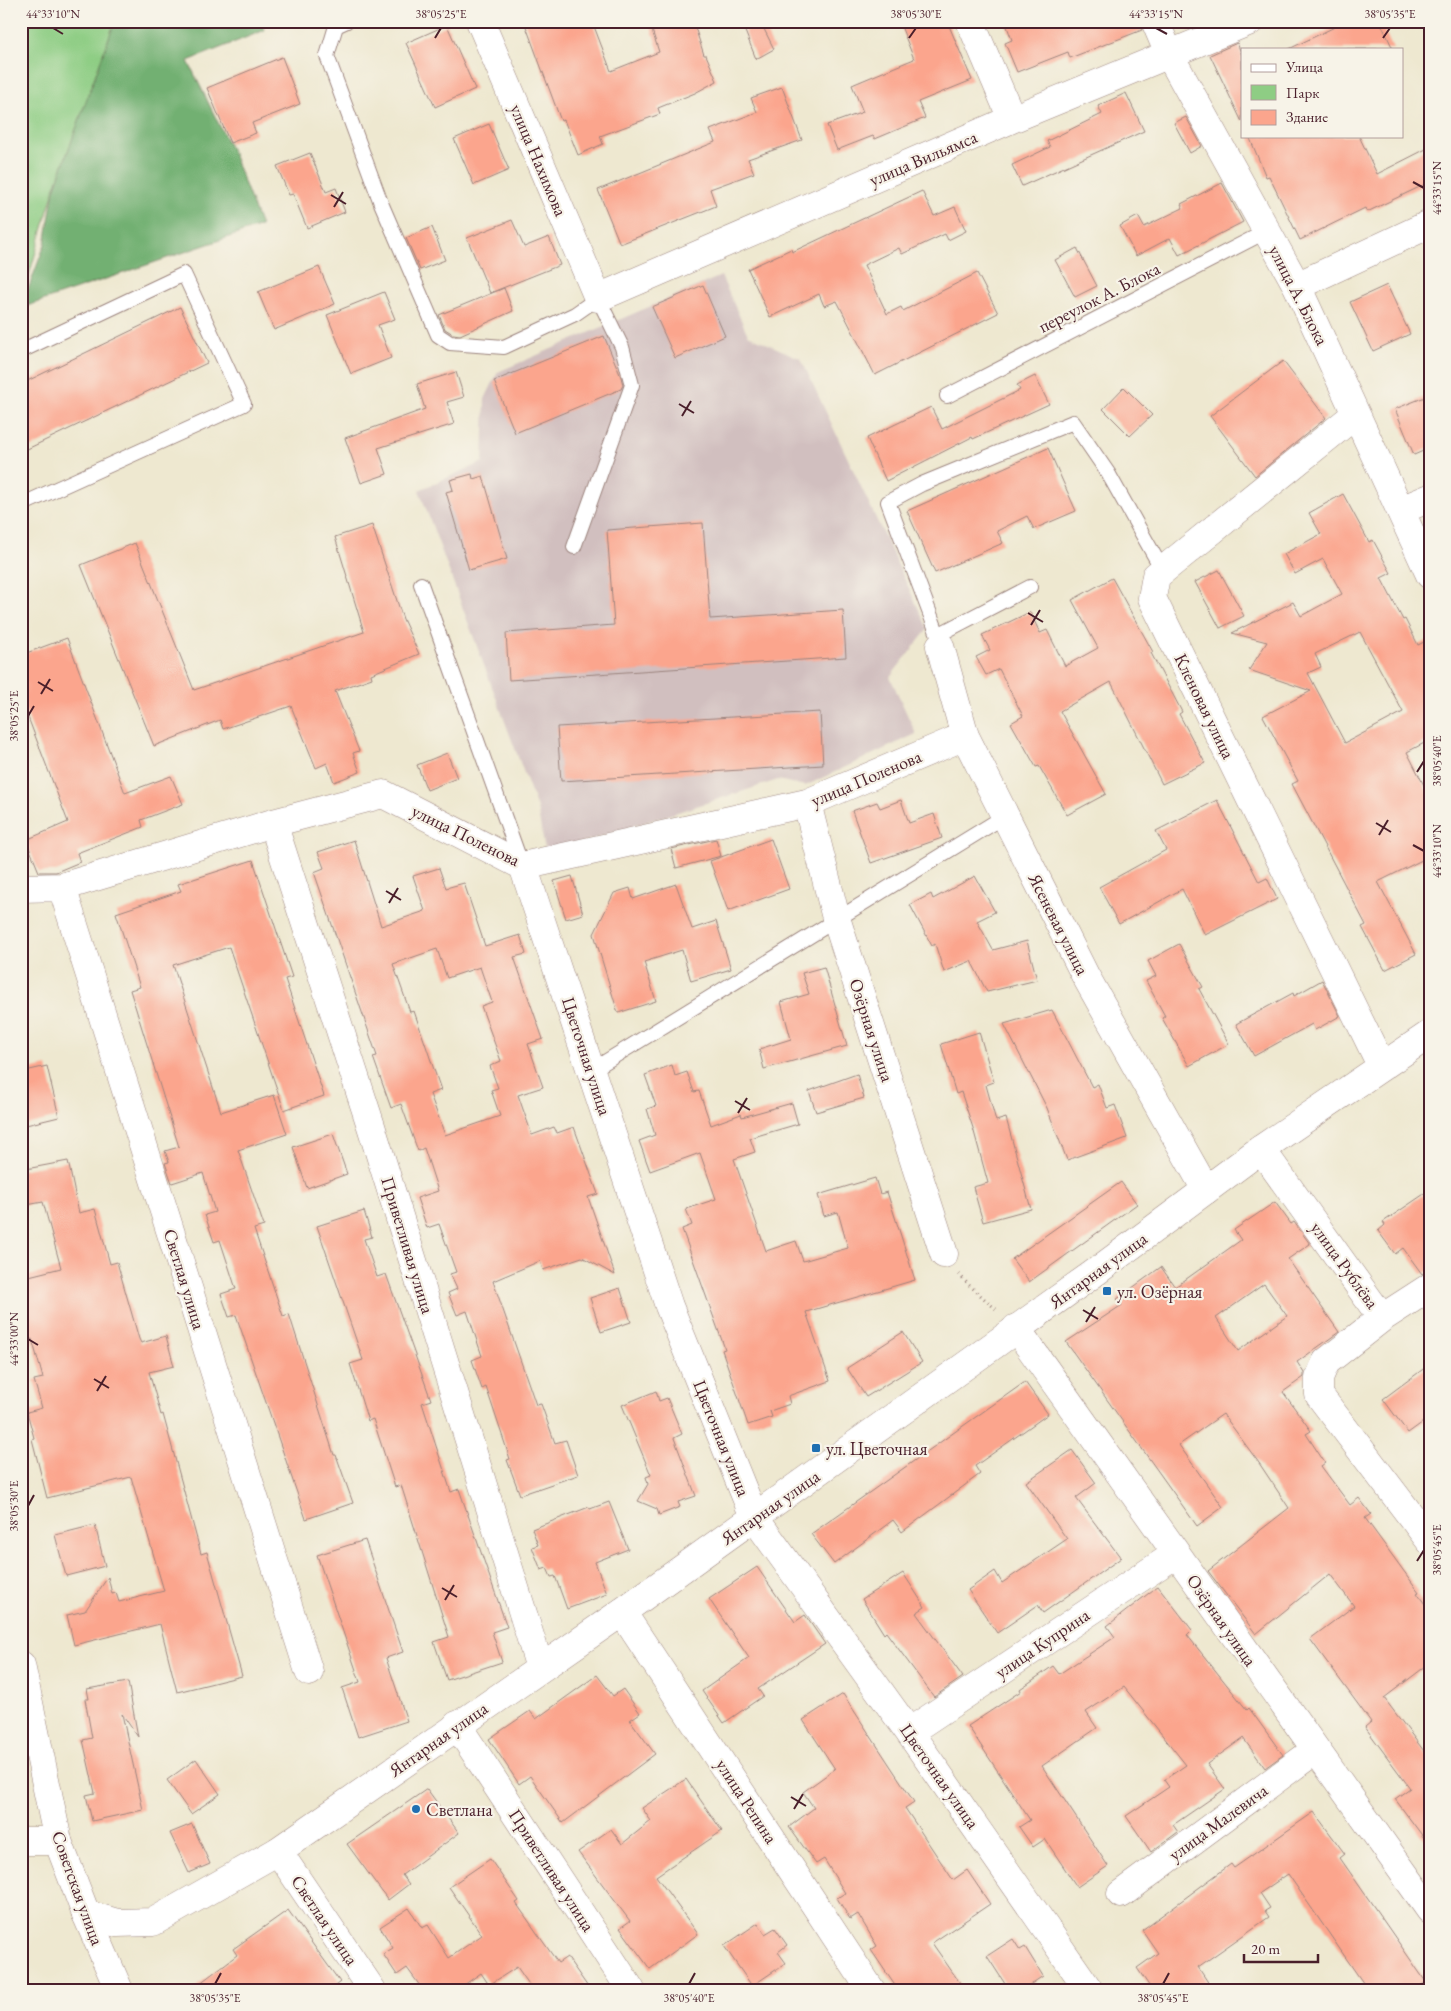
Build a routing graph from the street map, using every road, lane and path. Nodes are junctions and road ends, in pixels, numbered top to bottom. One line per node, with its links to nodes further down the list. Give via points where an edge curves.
1 (480, 21): 11 (street, улица Нахимова)
2 (970, 21): 7 (street)
3 (1155, 21): 6 (street, улица А. Блока)
4 (1250, 21): 6 (street, улица Вильямса)
5 (339, 23): 11 (lane, via 327,56 381,202 438,335 450,343 504,347 576,314)
6 (1169, 54): 7 (street, улица Вильямса); 9 (street, улица А. Блока)
7 (1012, 119): 11 (street, улица Вильямса)
8 (1430, 224): 10 (street)
9 (1267, 231): 10 (street, улица А. Блока); 13 (lane, переулок А. Блока)
10 (1297, 286): 14 (street, улица А. Блока)
11 (598, 298): 18 (lane, via 622,347 632,385)
12 (21, 351): 16 (lane, via 184,274 244,404)
13 (947, 396)
14 (1356, 414): 17 (street, улица А. Блока); 19 (street, Кленовая улица)
15 (1430, 498): 17 (street)
16 (21, 505)
17 (1401, 510): 20 (street, улица А. Блока)
18 (574, 547)
19 (1163, 571): 23 (lane, via 1108,473 1073,422 922,484 888,502); 33 (street, Кленовая улица, via 1156,576 1152,598)
20 (1430, 575)
21 (421, 584): 28 (lane)
22 (1030, 587): 23 (lane)
23 (939, 641): 24 (street, Ясеневая улица)
24 (965, 736): 25 (street, улица Поленова); 26 (street, Ясеневая улица)
25 (808, 803): 28 (street, улица Поленова); 31 (street, Озёрная улица)
26 (1005, 816): 31 (lane); 36 (street, Ясеневая улица, via 1085,975)
27 (273, 824): 28 (street, улица Поленова, via 383,794); 29 (street, улица Поленова); 46 (street, Приветливая улица)
28 (523, 866): 34 (street, Цветочная улица)
29 (62, 887): 30 (street, улица Поленова); 47 (street, Светлая улица)
30 (21, 888)
31 (836, 918): 34 (lane); 37 (street, Озёрная улица)
32 (1430, 1034): 33 (street, Янтарная улица)
33 (1381, 1065): 35 (street, Янтарная улица)
34 (592, 1070): 41 (street, Цветочная улица, via 668,1306)
35 (1261, 1149): 36 (street, Янтарная улица); 39 (street, улица Рублёва)
36 (1206, 1190): 40 (street, Янтарная улица)
37 (944, 1254): 40 (path, via 969,1286)
38 (1430, 1287): 39 (street)
39 (1382, 1318): 42 (street, улица Рублёва, via 1326,1362 1319,1378 1319,1395)
40 (1016, 1328): 41 (street, Янтарная улица); 43 (street, Озёрная улица)
41 (754, 1517): 44 (street, Янтарная улица); 49 (street, Цветочная улица)
42 (1430, 1541)
43 (1176, 1554): 49 (street, улица Куприна); 50 (street, Озёрная улица)
44 (622, 1612): 46 (street, Янтарная улица); 60 (street, улица Репина)
45 (21, 1665): 51 (street, Советская улица)
46 (540, 1668): 48 (street, Янтарная улица)
47 (309, 1672)
48 (457, 1725): 53 (street, Янтарная улица); 59 (street, Приветливая улица)
49 (909, 1732): 61 (street, Цветочная улица)
50 (1314, 1751): 54 (street, улица Малевича); 55 (street, Озёрная улица)
51 (58, 1841): 52 (street); 56 (street, Советская улица)
52 (21, 1842)
53 (278, 1851): 56 (street, Янтарная улица, via 153,1922 117,1923); 58 (street, Светлая улица)
54 (1120, 1894)
55 (1430, 1910)
56 (86, 1914): 57 (street, Советская улица)
57 (110, 1985)
58 (372, 1990)
59 (631, 1990)
60 (871, 1990)
61 (1089, 1990)

